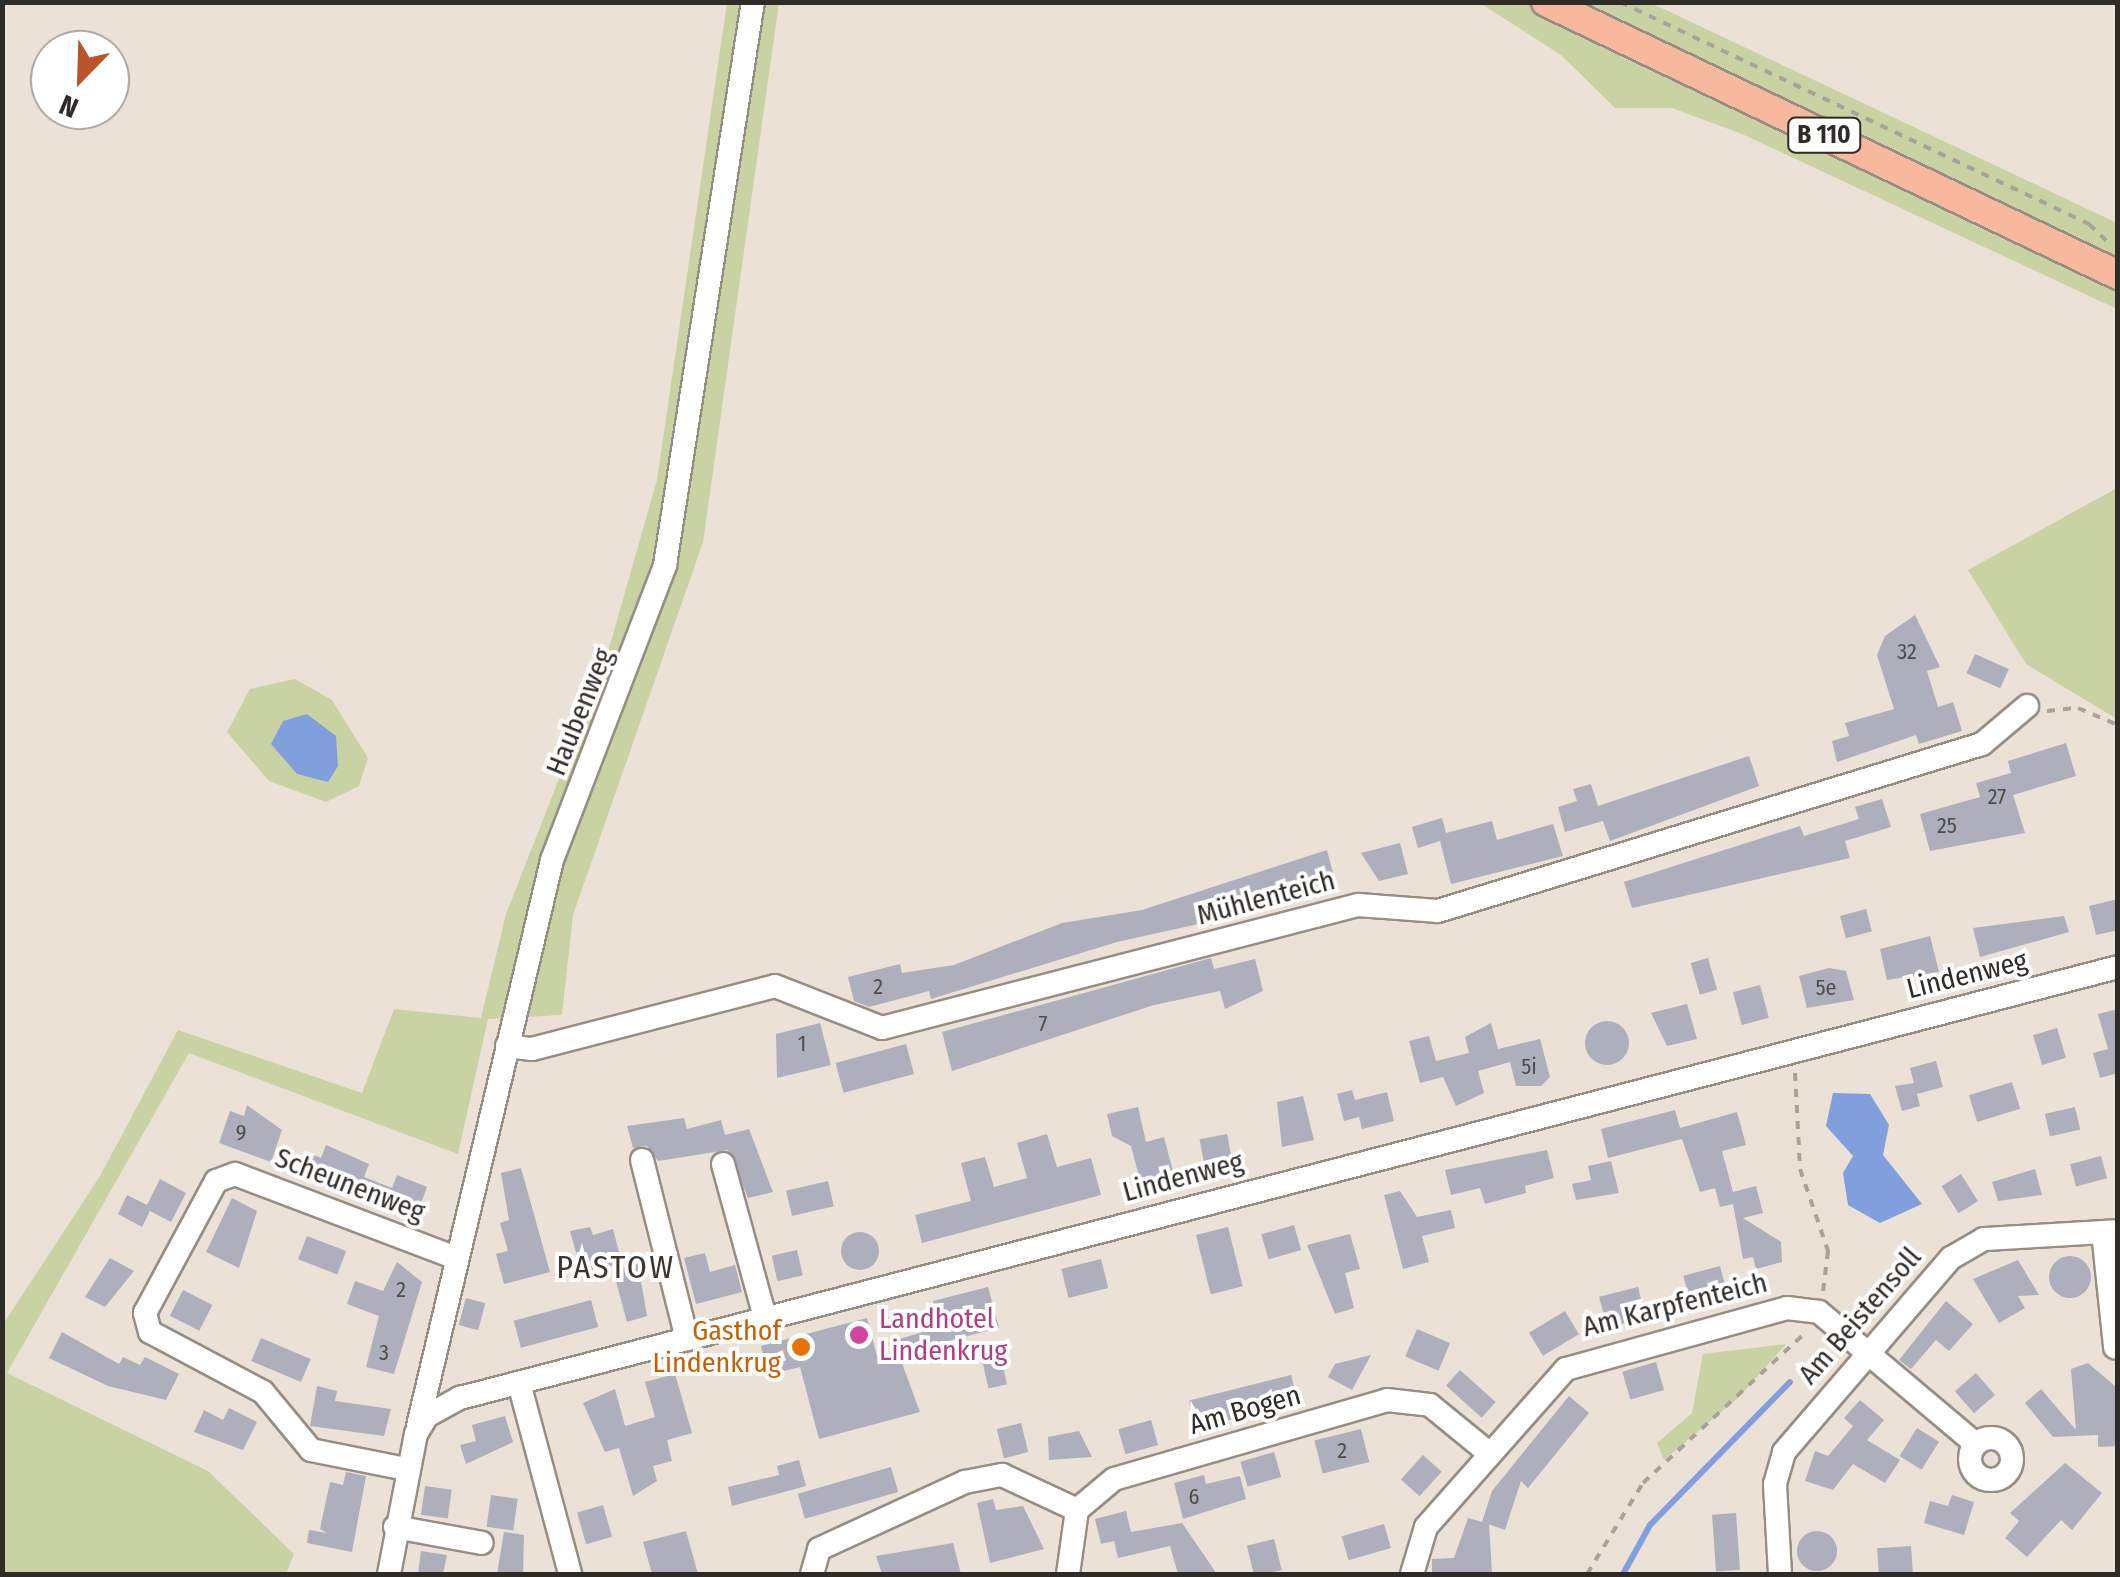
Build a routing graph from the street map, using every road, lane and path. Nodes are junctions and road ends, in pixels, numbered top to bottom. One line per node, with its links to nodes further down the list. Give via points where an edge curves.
1 (752, 2): 8 (street, Haubenweg, via 665,565 552,860)
2 (1546, 2): 4 (main road, B 110)
3 (1620, 2): 4 (path, via 2089,224)
4 (2113, 264)
5 (2027, 706): 6 (path, via 2078,708); 8 (street, Mühlenteich, via 1982,744 1438,911 1358,905 882,1028 775,986 532,1048)
6 (2118, 725)
7 (2118, 967): 13 (street, Lindenweg)
8 (506, 1046): 12 (street, Haubenweg)
9 (642, 1160): 14 (street)
10 (723, 1164): 13 (street)
11 (2110, 1232): 15 (street); 16 (street, Am Beistensoll, via 1966,1246)
12 (454, 1257): 18 (street, Haubenweg); 21 (street, Scheunenweg, via 235,1174 216,1181 145,1313 150,1332 249,1380 311,1450)
13 (765, 1318): 14 (street, Lindenweg)
14 (687, 1338): 17 (street, Lindenweg)
15 (2115, 1347)
16 (1868, 1352): 19 (street, Am Karpfenteich); 20 (street, Am Karpfenteich, via 1805,1307 1583,1357); 30 (street, Am Beistensoll, via 1784,1452 1775,1484)
17 (519, 1383): 18 (street, Lindenweg, via 440,1406); 26 (street)
18 (416, 1434): 21 (street)
19 (1976, 1444)
20 (1490, 1454): 22 (street, Am Bogen, via 1430,1405 1387,1400 1114,1479); 29 (street, Am Karpfenteich, via 1426,1528)
21 (406, 1469): 23 (street)
22 (1077, 1510): 27 (street, via 1002,1475 965,1482 819,1549); 28 (street)
23 (395, 1527): 24 (street); 25 (street)
24 (482, 1543)
25 (388, 1574)
26 (570, 1574)
27 (812, 1574)
28 (1068, 1574)
29 (1412, 1574)
30 (1780, 1574)

